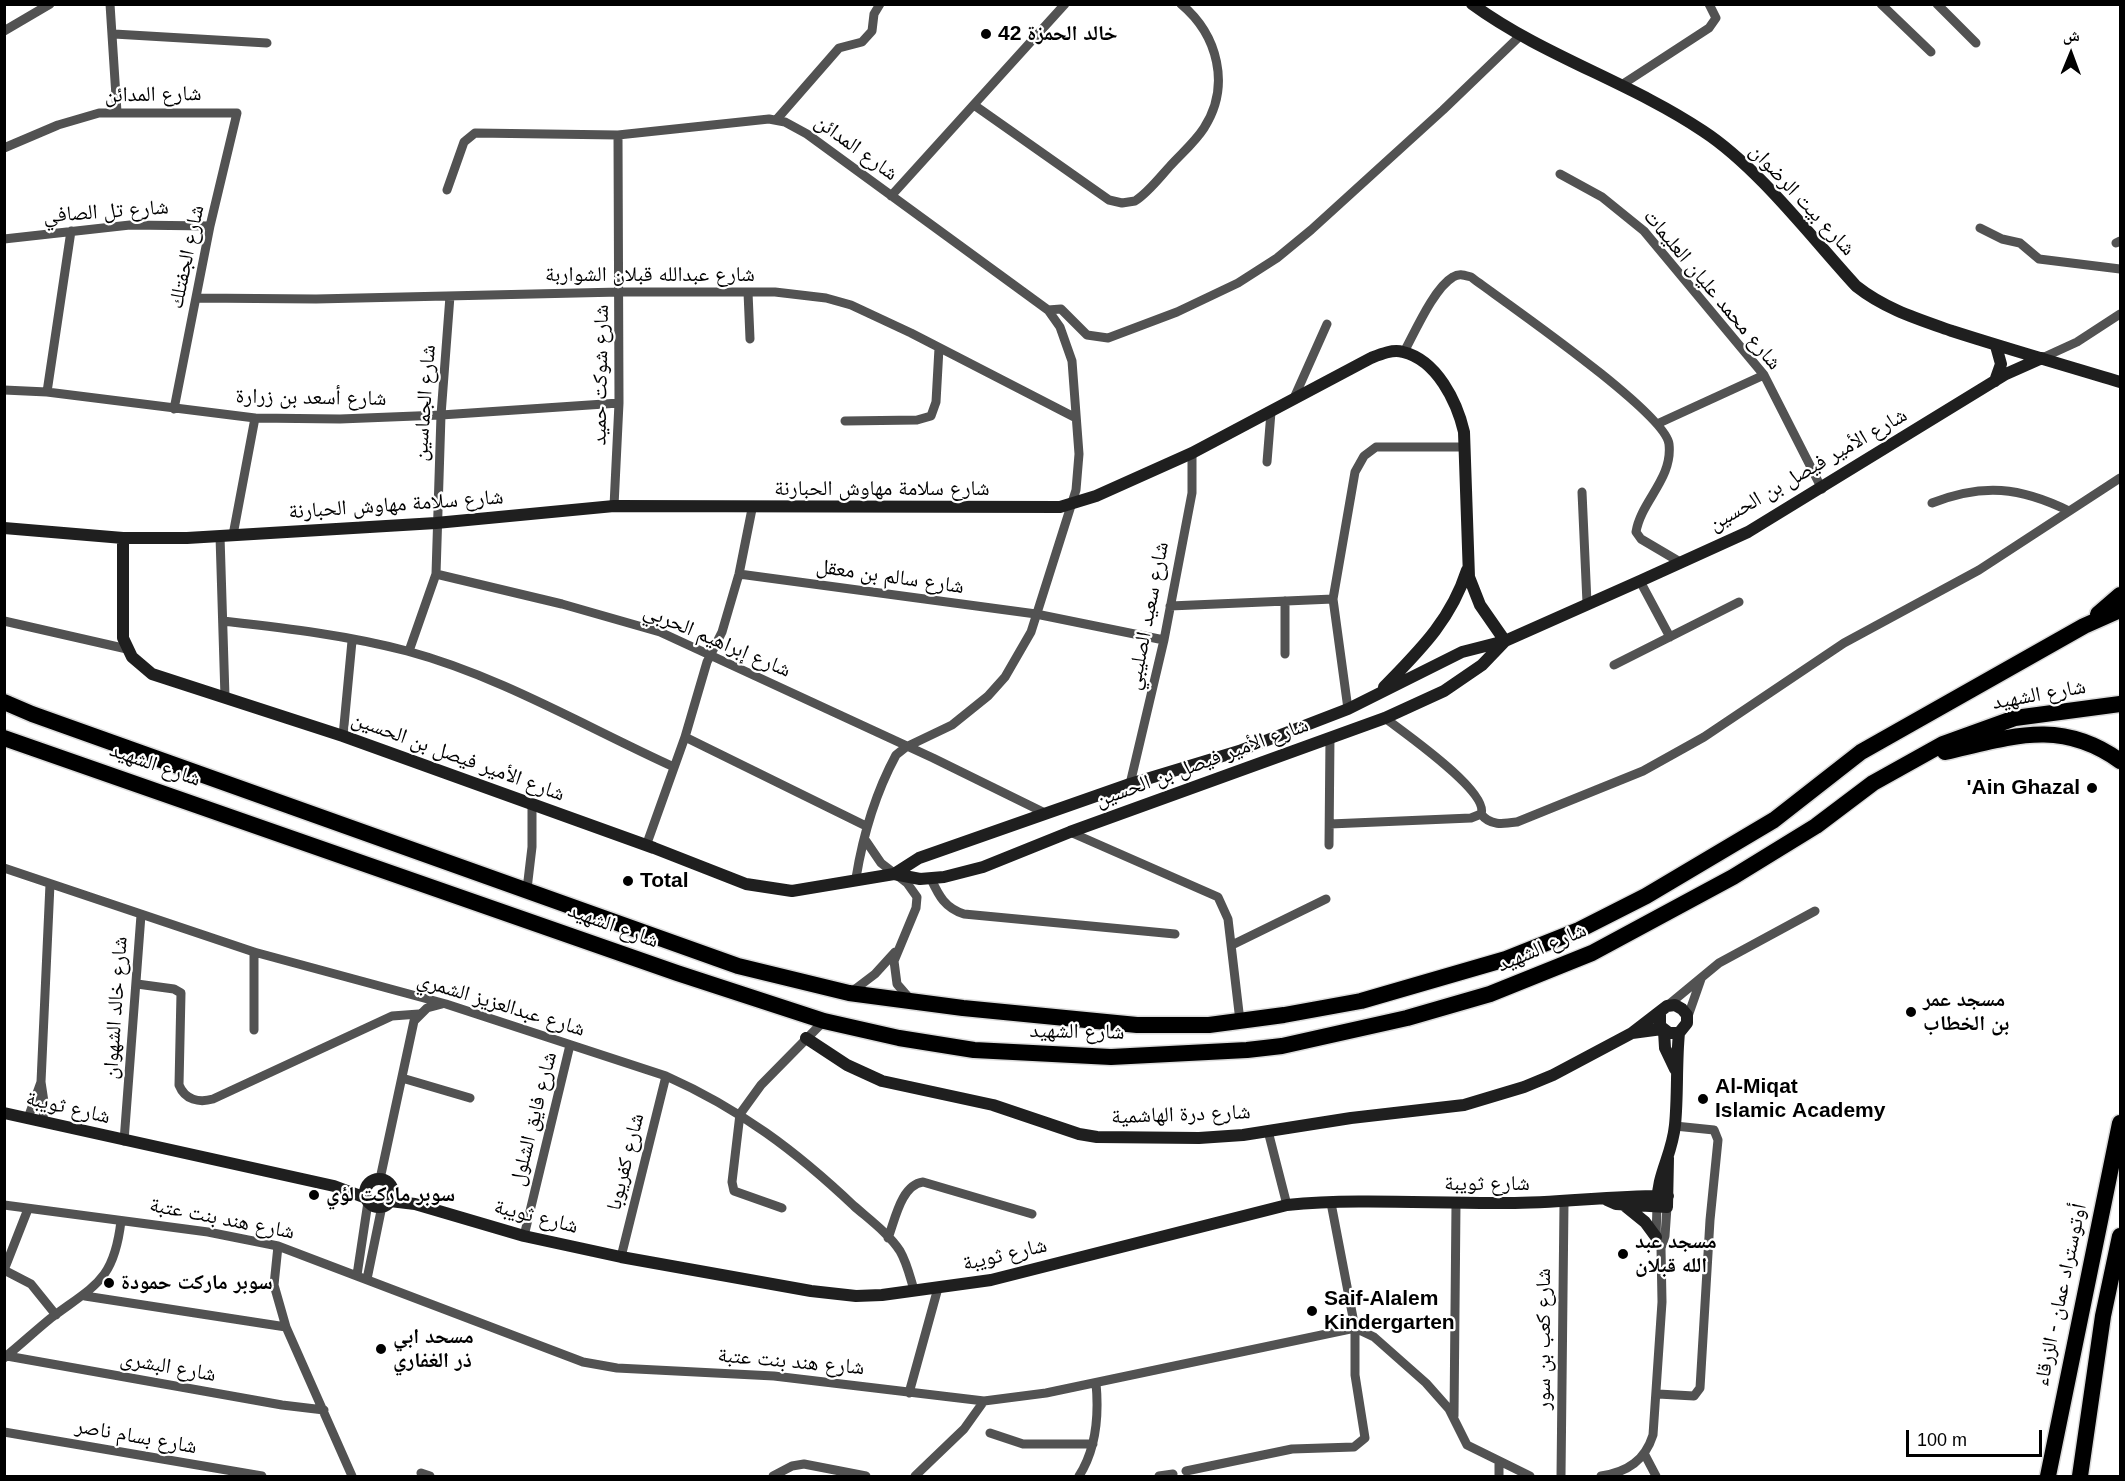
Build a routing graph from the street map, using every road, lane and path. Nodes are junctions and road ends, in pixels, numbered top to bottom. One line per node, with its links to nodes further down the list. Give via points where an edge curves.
1 (50, 4): 10 (street)
2 (110, 4): 11 (street)
3 (880, 4): 20 (street, via 874,14 872,32 862,42 839,48)
4 (1065, 4): 17 (street)
5 (1181, 4): 17 (street, via 1200,23 1214,50 1218,69 1216,99 1199,135 1134,201 1109,200)
6 (1472, 4): 12 (street, شارع بيت الرضوان)
7 (1709, 4): 16 (street, via 1716,18 1709,28)
8 (1881, 4): 15 (street)
9 (1937, 4): 14 (street)
10 (4, 31)
11 (114, 34): 13 (street); 18 (street)
12 (1521, 35): 16 (street, شارع بيت الرضوان); 35 (street, via 1311,230 1238,283 1108,338 1087,335 1065,311)
13 (267, 43)
14 (1976, 43)
15 (1931, 52)
16 (1623, 84): 39 (street, شارع بيت الرضوان, via 1724,146 1869,297 1892,310)
17 (974, 105): 25 (street)
18 (117, 112): 19 (street, شارع المدائن); 22 (street, شارع المدائن, via 70,120)
19 (237, 113): 26 (street, شارع الجفتلك)
20 (777, 119): 21 (street, شارع المدائن); 25 (street, شارع المدائن, via 800,129)
21 (618, 135): 24 (street, شارع المدائن, via 475,133 464,142); 31 (street, شارع شوكت حميد)
22 (4, 148)
23 (1560, 174): 43 (street, شارع محمد عليان العليمات, via 1602,197 1644,231)
24 (447, 190)
25 (891, 196): 35 (street, شارع المدائن)
26 (210, 226): 28 (street, شارع تل الصافي, via 130,225); 34 (street, شارع الجفتلك)
27 (1980, 228): 30 (street, via 2020,243 2038,259)
28 (70, 231): 29 (street, شارع تل الصافي); 47 (street)
29 (4, 239)
30 (2121, 269)
31 (620, 292): 32 (street, شارع عبدالله قبلان الشواربة); 33 (street, شارع عبدالله قبلان الشواربة); 49 (street, شارع شوكت حميد)
32 (748, 292): 38 (street); 40 (street, شارع عبدالله قبلان الشواربة, via 799,294 851,304)
33 (450, 296): 34 (street, شارع عبدالله قبلان الشواربة); 52 (street, شارع الجماسين)
34 (196, 298): 50 (street, شارع الجفتلك)
35 (1048, 310): 54 (street, شارع المدائن, via 1060,327 1072,361)
36 (2121, 314): 42 (street)
37 (1328, 324): 48 (street)
38 (750, 339)
39 (1996, 346): 42 (street, شارع بيت الرضوان); 44 (street, via 2001,364)
40 (939, 348): 54 (street, شارع عبدالله قبلان الشواربة); 55 (street, via 936,402 931,416 917,420)
41 (1404, 352): 48 (street, شارع سلامة مهاوش الحبارنة, via 1387,352 1371,358); 56 (street, via 1431,303 1448,281 1462,274 1572,349); 57 (street, via 1425,365 1448,390 1461,420)
42 (2042, 358): 44 (street, شارع الأمير فيصل بن الحسين); 45 (street, شارع بيت الرضوان)
43 (1764, 375): 56 (street); 61 (street, شارع محمد عليان العليمات)
44 (1995, 381): 61 (street, شارع الأمير فيصل بن الحسين)
45 (2121, 382)
46 (4, 390): 47 (street, شارع أسعد بن زرارة)
47 (47, 392): 50 (street, شارع أسعد بن زرارة)
48 (1293, 399): 51 (street, شارع سلامة مهاوش الحبارنة)
49 (619, 403): 52 (street, شارع أسعد بن زرارة); 65 (street, شارع شوكت حميد)
50 (174, 409): 53 (street, شارع أسعد بن زرارة)
51 (1270, 412): 58 (street, شارع سلامة مهاوش الحبارنة); 59 (street)
52 (441, 415): 53 (street, شارع أسعد بن زرارة); 68 (street, شارع الجماسين)
53 (255, 418): 70 (street)
54 (1076, 418): 64 (street, شارع المدائن, via 1078,472)
55 (845, 421)
56 (1657, 424): 73 (street, via 1668,441 1666,470 1636,532)
57 (1465, 447): 74 (street); 79 (street, via 1376,447 1364,456 1355,472)
58 (1192, 453): 64 (street, شارع سلامة مهاوش الحبارنة); 83 (street, شارع سعيد الصليبي, via 1192,493)
59 (1267, 462)
60 (2121, 478): 67 (street)
61 (1822, 489): 73 (street, شارع الأمير فيصل بن الحسين, via 1748,532)
62 (1582, 492): 82 (street)
63 (1932, 503): 67 (street, via 1966,493 2006,490 2037,496)
64 (1073, 505): 66 (street, شارع سلامة مهاوش الحبارنة); 85 (street, شارع المدائن)
65 (614, 506): 66 (street, شارع سلامة مهاوش الحبارنة); 68 (street, شارع سلامة مهاوش الحبارنة)
66 (752, 509): 76 (street)
67 (2068, 511): 117 (street, via 1979,570 1844,643 1734,719 1652,766 1517,822 1494,823)
68 (436, 523): 70 (street, شارع سلامة مهاوش الحبارنة); 75 (street, شارع الجماسين)
69 (4, 528): 72 (street, شارع سلامة مهاوش الحبارنة)
70 (233, 535): 71 (street, شارع سلامة مهاوش الحبارنة)
71 (220, 536): 72 (street, شارع سلامة مهاوش الحبارنة); 87 (street)
72 (123, 538): 93 (street, via 122,626)
73 (1680, 562): 77 (street, شارع الأمير فيصل بن الحسين)
74 (1468, 567): 91 (street, via 1475,596); 98 (street, via 1446,619)
75 (436, 574): 94 (street, شارع الجماسين); 95 (street, شارع إبراهيم الحربي, via 613,618)
76 (739, 574): 85 (street, شارع سالم بن معقل); 95 (street, via 722,632)
77 (1640, 581): 82 (street, شارع الأمير فيصل بن الحسين); 89 (street)
78 (2121, 595): 88 (highway)
79 (1333, 598): 80 (street); 103 (street)
80 (1285, 601): 83 (street); 96 (street)
81 (1739, 602): 89 (street)
82 (1587, 603): 91 (street, شارع الأمير فيصل بن الحسين)
83 (1170, 606): 90 (street, شارع سعيد الصليبي)
84 (2121, 610): 88 (highway, شارع الشهيد)
85 (1036, 614): 90 (street, شارع سالم بن معقل); 110 (street, شارع المدائن, via 1030,632 997,688 952,725)
86 (4, 621): 93 (street)
87 (223, 621): 92 (street); 99 (street)
88 (2084, 627): 146 (highway, شارع الشهيد, via 1861,752 1774,820 1680,877 1579,930 1506,959 1431,982 1322,1009)
89 (1670, 637): 97 (street)
90 (1164, 640): 114 (street, شارع سعيد الصليبي)
91 (1504, 640): 98 (street, شارع الأمير فيصل بن الحسين, via 1473,648); 105 (street, شارع الأمير فيصل بن الحسين, via 1482,665 1443,691)
92 (352, 641): 94 (street); 106 (street)
93 (127, 650): 99 (street, شارع الأمير فيصل بن الحسين, via 152,674)
94 (409, 651): 113 (street, via 496,684)
95 (710, 653): 107 (street); 110 (street, شارع إبراهيم الحربي)
96 (1285, 654)
97 (1614, 664)
98 (1378, 693): 103 (street, شارع الأمير فيصل بن الحسين)
99 (225, 697): 106 (street, شارع الأمير فيصل بن الحسين)
100 (4, 702): 104 (highway, شارع الشهيد)
101 (2121, 704): 111 (highway, شارع الشهيد, via 2015,718)
102 (4, 708): 104 (highway, شارع الشهيد)
103 (1348, 709): 114 (street, شارع الأمير فيصل بن الحسين, via 1239,751)
104 (33, 714): 129 (highway, شارع الشهيد)
105 (1385, 718): 108 (street, شارع الأمير فيصل بن الحسين); 117 (street, via 1467,784 1480,801)
106 (343, 736): 115 (street, شارع الأمير فيصل بن الحسين)
107 (685, 737): 113 (street); 119 (street)
108 (1330, 737): 118 (street); 120 (street, شارع الأمير فيصل بن الحسين)
109 (4, 738): 145 (highway, شارع الشهيد)
110 (906, 747): 116 (street, شارع إبراهيم الحربي); 119 (street, via 890,766)
111 (1920, 755): 112 (highway, via 2035,733 2078,739); 145 (highway, شارع الشهيد, via 1760,861 1592,953 1490,994 1396,1021 1247,1050 1111,1057 963,1048)
112 (2121, 761)
113 (674, 766): 123 (street)
114 (1130, 784): 116 (street, شارع الأمير فيصل بن الحسين)
115 (532, 804): 123 (street, شارع الأمير فيصل بن الحسين); 129 (street)
116 (1047, 814): 125 (street, شارع الأمير فيصل بن الحسين, via 919,858)
117 (1481, 814): 118 (street, via 1471,818)
118 (1330, 824): 122 (street)
119 (866, 826): 121 (street)
120 (1070, 832): 127 (street, شارع الأمير فيصل بن الحسين, via 970,872); 134 (street, via 1215,894 1225,909)
121 (866, 841): 125 (street); 126 (street)
122 (1329, 845)
123 (646, 846): 126 (street, شارع الأمير فيصل بن الحسين, via 746,885 767,889 792,891)
124 (4, 868): 128 (street, شارع عبدالعزيز الشمري)
125 (894, 874): 126 (street, شارع الأمير فيصل بن الحسين); 127 (street, شارع الأمير فيصل بن الحسين); 135 (street, via 911,887 917,903)
126 (856, 878)
127 (931, 879): 133 (street, via 944,903 964,914)
128 (50, 884): 132 (street, شارع عبدالعزيز الشمري); 156 (street)
129 (527, 889): 139 (highway, شارع الشهيد, via 738,966)
130 (1326, 899): 134 (street)
131 (1815, 911): 137 (street, via 1719,963)
132 (141, 915): 136 (street, شارع عبدالعزيز الشمري); 138 (street, شارع خالد الشهوان)
133 (1175, 934)
134 (1232, 945): 146 (street)
135 (896, 950): 139 (street); 140 (street, via 894,973 903,993)
136 (254, 952): 141 (street, شارع عبدالعزيز الشمري); 147 (street)
137 (1702, 977): 142 (street); 144 (street)
138 (137, 984): 143 (street, via 181,993 179,1085 187,1097 201,1101 392,1016); 165 (street, شارع خالد الشهوان)
139 (849, 993): 140 (highway, شارع الشهيد)
140 (912, 1001): 146 (highway, شارع الشهيد, via 1137,1025 1174,1027)
141 (446, 1004): 143 (street, via 436,1004); 152 (street, شارع عبدالعزيز الشمري)
142 (1663, 1011): 144 (street, via 1679,1006); 148 (street); 149 (street, شارع درة الهاشمية)
143 (419, 1014): 155 (street)
144 (1687, 1019): 150 (street)
145 (824, 1021): 151 (street)
146 (1240, 1021)
147 (254, 1030)
148 (1663, 1030): 149 (street, شارع درة الهاشمية); 150 (street); 153 (street, via 1665,1048)
149 (1632, 1033): 164 (street, شارع درة الهاشمية, via 1539,1081 1464,1105)
150 (1679, 1033): 153 (street)
151 (806, 1038): 159 (street, via 761,1085); 164 (street, شارع درة الهاشمية, via 847,1065 882,1081 993,1105 1079,1134 1199,1138)
152 (570, 1045): 154 (street, شارع عبدالعزيز الشمري); 185 (street, شارع فايق الشلول)
153 (1676, 1070): 163 (street)
154 (666, 1077): 159 (street, شارع عبدالعزيز الشمري); 190 (street, شارع كفريوبا)
155 (402, 1078): 157 (street); 166 (street)
156 (41, 1082): 160 (street); 161 (street)
157 (470, 1098)
158 (4, 1113): 160 (street, شارع ثويبة)
159 (740, 1114): 181 (street, via 734,1191); 187 (street, شارع عبدالعزيز الشمري, via 802,1158)
160 (28, 1118): 161 (street, شارع ثويبة)
161 (43, 1122): 165 (street, شارع ثويبة)
162 (2121, 1123): 228 (highway, أوتوستراد عمان - الزرقاء)
163 (1675, 1126): 172 (street, via 1668,1158 1660,1173); 203 (street, via 1714,1130 1718,1140 1700,1388 1694,1396)
164 (1268, 1131): 179 (street)
165 (124, 1141): 168 (street, شارع ثويبة)
166 (380, 1179): 167 (street, شارع ثويبة); 169 (street, شارع ثويبة)
167 (368, 1184): 168 (street, شارع ثويبة); 170 (street)
168 (334, 1186): 170 (street, شارع ثويبة)
169 (391, 1188): 175 (street); 176 (street, شارع ثويبة)
170 (367, 1200): 175 (street, شارع ثويبة); 192 (street)
171 (1607, 1200): 172 (street, شارع ثويبة, via 1616,1195); 174 (street, شارع ثويبة); 180 (street, شارع ثويبة)
172 (1662, 1201): 180 (street, شارع ثويبة); 188 (street)
173 (1331, 1203): 177 (street, شارع ثويبة); 179 (street, شارع ثويبة); 199 (street)
174 (1563, 1203): 177 (street, شارع ثويبة); 225 (street, شارع كعب بن سور)
175 (386, 1204): 176 (street, شارع ثويبة); 193 (street)
176 (415, 1204): 185 (street, شارع ثويبة)
177 (1456, 1204): 206 (street)
178 (4, 1205): 182 (street, شارع هند بنت عتبة)
179 (1287, 1205): 194 (street, شارع ثويبة, via 991,1280)
180 (1624, 1205): 188 (street, via 1645,1222)
181 (782, 1208)
182 (28, 1209): 184 (street, شارع هند بنت عتبة); 191 (street)
183 (1032, 1214): 187 (street, via 917,1183 907,1190)
184 (121, 1221): 189 (street, شارع هند بنت عتبة); 196 (street, via 111,1265)
185 (524, 1236): 190 (street, شارع ثويبة)
186 (2121, 1236): 229 (highway, via 2103,1316)
187 (888, 1238): 195 (street, شارع عبدالعزيز الشمري, via 904,1259)
188 (1658, 1243): 203 (street, via 1662,1302)
189 (278, 1246): 192 (street, شارع هند بنت عتبة); 198 (street, via 273,1281)
190 (621, 1257): 195 (street, شارع ثويبة, via 833,1294 882,1295)
191 (4, 1270): 197 (street, via 31,1284)
192 (357, 1275): 193 (street, شارع هند بنت عتبة)
193 (367, 1279): 202 (street, شارع هند بنت عتبة, via 583,1362 628,1369 774,1376)
194 (938, 1288): 195 (street, شارع ثويبة); 202 (street)
195 (914, 1290)
196 (84, 1296): 197 (street); 198 (street)
197 (56, 1315): 200 (street)
198 (286, 1327): 205 (street)
199 (1355, 1328): 201 (street, شارع هند بنت عتبة); 206 (street, via 1374,1337 1426,1383); 213 (street, via 1355,1375 1366,1433 1363,1442 1354,1447 1292,1449)
200 (6, 1357): 205 (street, شارع البشرى)
201 (1096, 1383): 204 (street, شارع هند بنت عتبة); 209 (street, via 1098,1418)
202 (909, 1393): 204 (street, شارع هند بنت عتبة)
203 (1658, 1394): 210 (street, via 1653,1435)
204 (984, 1401): 220 (street, via 950,1444)
205 (324, 1410): 217 (street)
206 (1454, 1419): 211 (street, via 1467,1445)
207 (4, 1432): 212 (street, شارع بسام ناصر)
208 (990, 1433): 209 (street, via 1023,1444)
209 (1093, 1444): 221 (street)
210 (1645, 1455): 226 (street, via 1624,1470); 227 (street)
211 (1499, 1463): 223 (street); 224 (street)
212 (192, 1465): 215 (street); 216 (street, شارع بسام ناصر)
213 (1186, 1471)
214 (1173, 1474): 222 (street)
215 (190, 1476)
216 (262, 1476)
217 (352, 1476)
218 (773, 1476): 219 (street, via 804,1464)
219 (866, 1476)
220 (915, 1476)
221 (1079, 1476)
222 (1159, 1476)
223 (1499, 1476)
224 (1530, 1476)
225 (1561, 1476)
226 (1601, 1476)
227 (1656, 1476)
228 (2048, 1476)
229 (2080, 1476)

